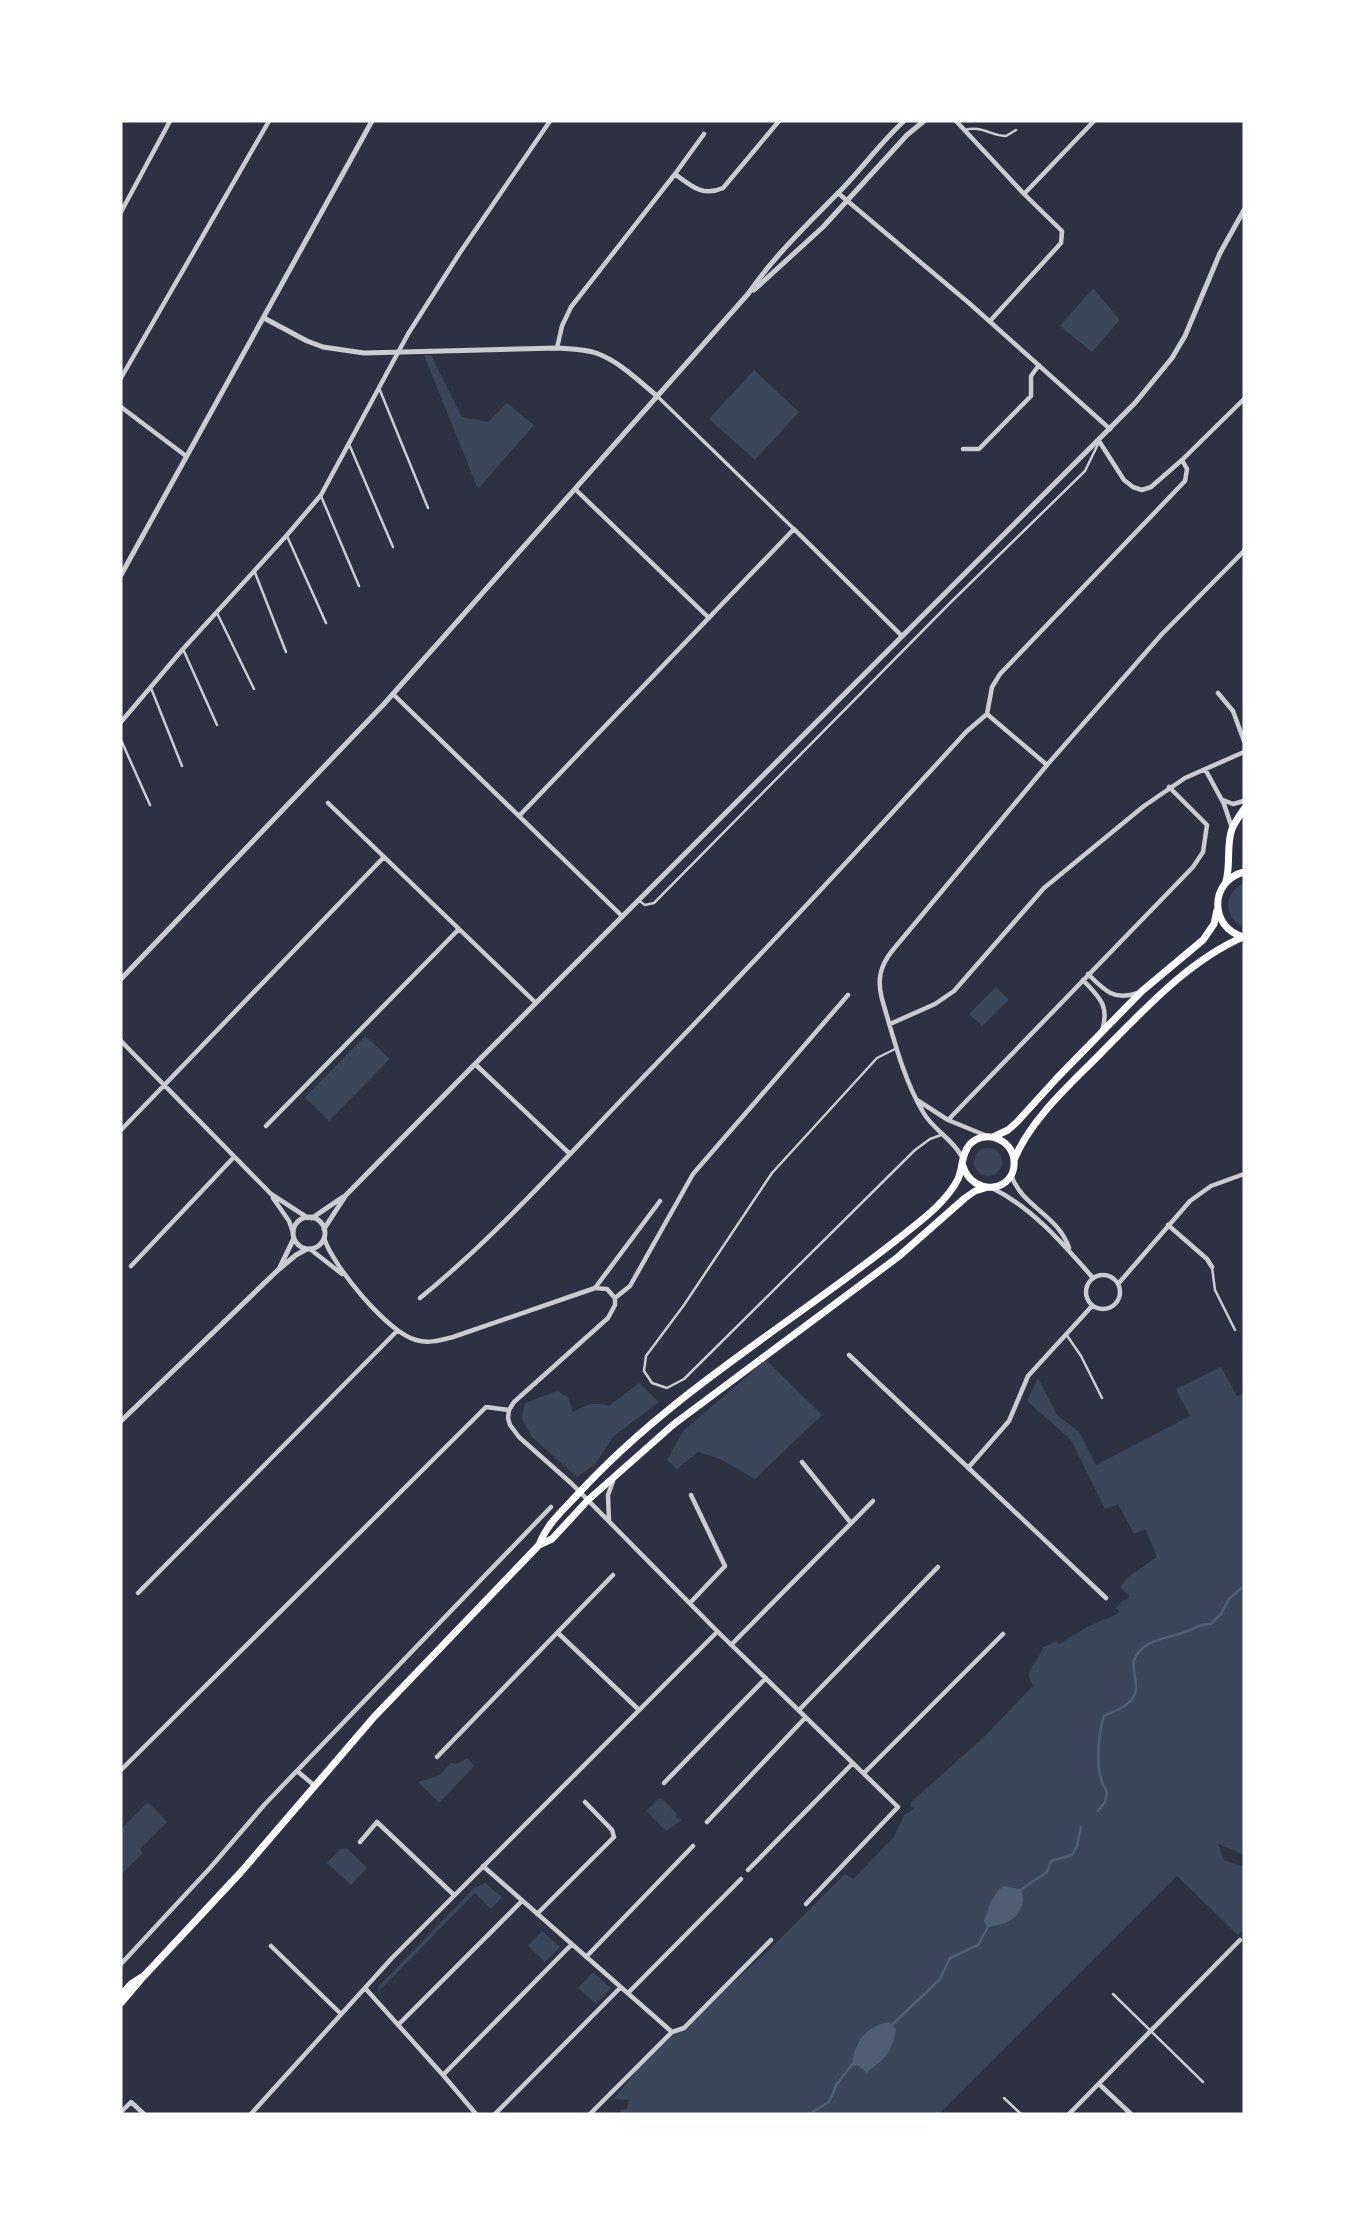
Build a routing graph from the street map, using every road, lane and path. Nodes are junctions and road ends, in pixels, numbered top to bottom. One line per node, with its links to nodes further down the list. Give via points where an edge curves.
1 (170, 121): 18 (street)
2 (269, 121): 25 (street)
3 (372, 121): 20 (street)
4 (550, 121): 23 (street, via 459,254)
5 (779, 121): 13 (street, via 723,188 701,191)
6 (904, 121): 14 (street)
7 (924, 121): 16 (street)
8 (956, 121): 10 (street)
9 (1094, 121): 15 (street)
10 (965, 130): 11 (lane, via 976,128 1006,136); 15 (street)
11 (1016, 130)
12 (704, 134): 13 (street)
13 (676, 174): 22 (street, via 571,307)
14 (838, 193): 16 (street); 19 (street)
15 (1024, 194): 21 (street, via 1061,229 1063,240)
16 (847, 201): 19 (street); 21 (street)
17 (1244, 210): 30 (street, via 1172,358)
18 (121, 212)
19 (748, 294): 27 (street)
20 (264, 318): 23 (street, via 323,347 364,353); 34 (street)
21 (990, 321): 24 (street)
22 (556, 348): 23 (street); 27 (street, via 590,352 612,361)
23 (400, 351): 26 (street)
24 (1039, 365): 30 (street); 33 (street, via 1031,376 1031,396 979,449)
25 (121, 379)
26 (379, 387): 32 (street); 38 (lane)
27 (657, 396): 36 (street); 39 (street)
28 (1244, 399): 35 (street)
29 (121, 407): 34 (street)
30 (1110, 429): 31 (street)
31 (1099, 441): 35 (street, via 1133,488 1151,487); 49 (street); 76 (lane, via 1085,471 654,903 645,905)
32 (349, 443): 37 (street); 41 (lane)
33 (964, 449)
34 (186, 456): 44 (street)
35 (1182, 460): 56 (street, via 1187,469 1185,481 1000,674 992,687)
36 (575, 489): 47 (street); 55 (street)
37 (321, 495): 40 (street); 45 (lane)
38 (428, 508)
39 (794, 529): 47 (street); 49 (street)
40 (287, 535): 43 (street); 48 (lane)
41 (393, 547)
42 (1244, 551): 62 (street, via 1162,634)
43 (254, 570): 46 (street); 51 (lane)
44 (121, 575)
45 (359, 586)
46 (216, 612): 50 (street); 53 (lane)
47 (709, 618): 71 (street)
48 (326, 623)
49 (902, 636): 76 (street)
50 (183, 649): 52 (street); 58 (lane)
51 (286, 652)
52 (151, 688): 57 (street); 63 (lane)
53 (254, 689)
54 (1218, 693): 60 (street, via 1233,711)
55 (393, 694): 71 (street); 82 (street)
56 (987, 714): 62 (street); 99 (street, via 965,732)
57 (121, 722)
58 (217, 725)
59 (121, 740): 69 (lane)
60 (1244, 741)
61 (1244, 752): 64 (street)
62 (1047, 765): 87 (street, via 885,959 879,987)
63 (182, 766)
64 (1205, 769): 65 (street); 66 (street)
65 (1169, 788): 81 (street, via 1208,824 1203,852); 87 (street, via 1044,888 954,991)
66 (1222, 800): 67 (street); 72 (street)
67 (1244, 801)
68 (328, 803): 73 (street)
69 (150, 805)
70 (1244, 809): 72 (main road)
71 (519, 817): 78 (street)
72 (1232, 828): 75 (main road)
73 (384, 857): 79 (street); 92 (street)
74 (1244, 872): 75 (main road)
75 (1225, 883): 77 (main road)
76 (638, 900): 78 (street)
77 (1217, 910): 80 (main road, via 1228,930); 84 (main road, via 1203,940)
78 (622, 916): 86 (street)
79 (458, 930): 86 (street); 95 (street)
80 (1244, 937): 101 (main road, via 1212,954 1151,1004 1044,1114)
81 (1088, 974): 83 (street); 84 (street, via 1119,996)
82 (121, 979)
83 (1083, 980): 88 (street, via 1104,1008); 94 (street)
84 (1142, 991): 88 (main road)
85 (848, 995): 124 (street, via 693,1174 630,1286)
86 (536, 1003): 91 (street)
87 (890, 1024): 90 (street)
88 (1101, 1032): 98 (main road, via 1017,1122)
89 (121, 1041): 92 (street)
90 (898, 1048): 93 (street); 97 (lane, via 877,1058 772,1173 646,1356 644,1371 652,1383 667,1388 690,1374 924,1143)
91 (475, 1064): 99 (street); 107 (street)
92 (163, 1085): 96 (street); 100 (street)
93 (917, 1099): 94 (street); 97 (street, via 926,1119)
94 (948, 1120): 98 (street)
95 (266, 1126)
96 (121, 1130)
97 (943, 1135): 102 (street, via 956,1147)
98 (990, 1137): 101 (main road, via 1007,1145); 102 (main road, via 970,1145)
99 (570, 1154): 123 (street)
100 (234, 1157): 106 (street); 116 (street)
101 (1014, 1160): 104 (main road)
102 (963, 1163): 105 (main road, via 970,1181); 136 (main road, via 947,1194 916,1224 690,1392)
103 (1244, 1174): 110 (street, via 1211,1186)
104 (1011, 1175): 105 (main road, via 999,1186); 115 (street, via 1017,1187 1057,1226)
105 (988, 1188): 115 (street, via 1029,1213); 135 (main road, via 965,1198 898,1257 681,1418)
106 (271, 1194): 109 (street); 112 (street)
107 (346, 1195): 109 (street); 111 (street)
108 (660, 1201): 122 (street)
109 (310, 1218): 111 (street); 112 (street, via 300,1221)
110 (1168, 1225): 117 (street); 121 (street)
111 (324, 1229): 113 (street)
112 (294, 1235): 114 (street, via 299,1245); 118 (street)
113 (324, 1238): 114 (street); 119 (street)
114 (308, 1249): 118 (street); 119 (street)
115 (1069, 1249): 120 (street)
116 (131, 1266)
117 (1212, 1267): 126 (lane, via 1215,1290)
118 (278, 1270): 132 (street)
119 (346, 1276): 127 (street)
120 (1093, 1278): 121 (street, via 1109,1276); 125 (street, via 1085,1291)
121 (1118, 1283): 125 (street, via 1120,1294 1112,1307 1101,1310)
122 (595, 1288): 124 (street, via 607,1289); 127 (street, via 436,1342 415,1340)
123 (420, 1298)
124 (615, 1298): 131 (street, via 608,1318 521,1394)
125 (1092, 1306): 128 (street)
126 (1235, 1330)
127 (397, 1331): 146 (street)
128 (1066, 1334): 130 (lane); 134 (street, via 1028,1376 1009,1421)
129 (849, 1356): 134 (street)
130 (1102, 1398)
131 (509, 1410): 136 (street, via 510,1425 519,1437); 159 (street, via 486,1407)
132 (121, 1421)
133 (802, 1462): 142 (street)
134 (968, 1468): 147 (street)
135 (617, 1473): 138 (main road); 141 (street, via 608,1495)
136 (580, 1492): 138 (street); 143 (main road, via 544,1532)
137 (691, 1495): 148 (street, via 725,1566)
138 (588, 1500): 141 (street); 143 (main road, via 552,1539)
139 (873, 1501): 142 (street)
140 (551, 1507): 160 (street)
141 (609, 1521): 148 (street)
142 (852, 1523): 152 (street)
143 (539, 1545): 163 (main road, via 374,1717)
144 (938, 1567): 155 (street)
145 (613, 1576): 150 (street)
146 (138, 1593)
147 (1106, 1598)
148 (690, 1603): 149 (street)
149 (717, 1631): 152 (street); 154 (street)
150 (558, 1633): 154 (street); 157 (street)
151 (1003, 1634): 161 (street)
152 (731, 1644): 153 (street)
153 (766, 1678): 155 (street); 162 (street)
154 (639, 1710): 168 (street)
155 (799, 1710): 156 (street)
156 (805, 1718): 158 (street); 165 (street)
157 (437, 1757)
158 (853, 1763): 161 (street); 169 (street)
159 (121, 1770)
160 (297, 1771): 163 (street); 180 (street)
161 (864, 1773): 173 (street, via 898,1807)
162 (664, 1783)
163 (316, 1787): 181 (main road)
164 (585, 1802): 174 (street, via 614,1837)
165 (707, 1822)
166 (359, 1842): 171 (street, via 377,1822)
167 (693, 1846): 179 (street)
168 (483, 1866): 171 (street); 172 (street)
169 (748, 1870)
170 (741, 1879): 184 (street)
171 (454, 1895): 183 (street)
172 (522, 1901): 174 (street); 189 (street)
173 (806, 1904)
174 (537, 1914): 177 (street)
175 (771, 1940): 191 (street, via 684,2028)
176 (1240, 1940): 190 (street)
177 (572, 1944): 179 (street); 192 (street)
178 (271, 1946): 188 (street)
179 (586, 1957): 182 (street)
180 (121, 1964)
181 (143, 1977): 185 (main road); 187 (main road)
182 (621, 1987): 184 (street); 200 (street)
183 (365, 1988): 188 (street); 189 (street)
184 (628, 1993): 191 (street)
185 (121, 1994)
186 (1113, 1994): 190 (lane)
187 (121, 2003)
188 (341, 2014): 198 (street)
189 (399, 2024): 192 (street)
190 (1151, 2031): 193 (lane); 194 (street)
191 (672, 2032): 201 (street)
192 (443, 2075): 199 (street)
193 (1203, 2082)
194 (1098, 2084): 203 (street); 204 (street)
195 (1004, 2098): 202 (lane)
196 (121, 2112): 197 (street, via 131,2102)
197 (144, 2114)
198 (251, 2114)
199 (477, 2114)
200 (495, 2114)
201 (590, 2114)
202 (1021, 2114)
203 (1069, 2114)
204 (1131, 2114)

